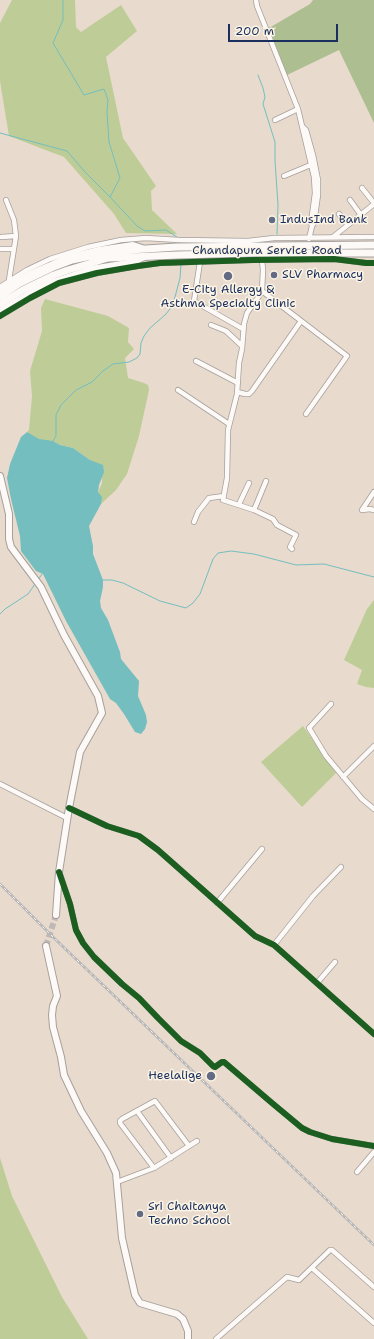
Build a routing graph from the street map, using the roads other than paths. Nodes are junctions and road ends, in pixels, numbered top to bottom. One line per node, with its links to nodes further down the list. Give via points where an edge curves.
1 (256, 0): 2 (street)
2 (298, 109): 3 (street); 4 (street)
3 (274, 120)
4 (313, 164): 5 (street); 17 (street, via 315,185)
5 (284, 176)
6 (362, 188): 9 (street)
7 (6, 200): 13 (street, via 14,220)
8 (350, 200): 11 (street)
9 (374, 204): 11 (street)
10 (339, 214): 12 (street)
11 (361, 215): 12 (street)
12 (348, 225): 15 (street)
13 (16, 236): 14 (street); 19 (street)
14 (1, 237)
15 (333, 237): 16 (street); 17 (street)
16 (374, 237)
17 (309, 241): 18 (highway); 21 (highway)
18 (374, 245)
19 (14, 248): 20 (street); 28 (street)
20 (0, 249)
21 (182, 249): 22 (highway); 23 (highway); 25 (street, Chandapura Service Road); 27 (street, via 146,238 121,240 50,259); 34 (street, Chandapura Service Road, via 177,263 122,268 58,283)
22 (145, 252): 27 (main road, via 133,245 99,250); 32 (highway, via 125,250 72,260 37,275); 33 (main road, via 134,262 91,269 53,282); 33 (highway, via 130,257 108,258 68,270 29,287)
23 (374, 253)
24 (262, 260): 25 (street, Chandapura Service Road); 26 (street, Chandapura Service Road, via 334,259); 30 (street)
25 (200, 262): 37 (street, via 194,301)
26 (374, 263)
27 (28, 272): 28 (street); 31 (main road)
28 (10, 280): 29 (street)
29 (0, 287)
30 (262, 291): 35 (street); 37 (street, via 247,313)
31 (0, 292)
32 (0, 296)
33 (1, 308)
34 (0, 316)
35 (301, 321): 42 (street, via 252,391 249,394); 43 (street, via 347,356)
36 (211, 324): 38 (street, via 226,331)
37 (243, 329): 38 (street)
38 (242, 346): 40 (street)
39 (196, 361): 40 (street)
40 (238, 383): 42 (street)
41 (178, 390): 44 (street)
42 (237, 392): 44 (street)
43 (306, 414)
44 (229, 424): 49 (street)
45 (0, 476): 59 (main road, via 9,514 11,547 37,581 98,696 102,713 80,752)
46 (266, 480): 51 (street)
47 (249, 483): 50 (street)
48 (374, 492): 52 (street, via 362,510)
49 (224, 496): 50 (street, via 223,500); 53 (street, via 209,498)
50 (239, 504): 51 (street)
51 (254, 510): 54 (street, via 296,534 290,547)
52 (374, 510)
53 (194, 522)
54 (292, 549)
55 (331, 704): 57 (street, via 308,728 326,756)
56 (374, 746): 57 (street)
57 (344, 777): 60 (street)
58 (0, 784): 61 (street)
59 (69, 808): 61 (main road); 65 (street, via 107,826 139,836)
60 (374, 809)
61 (67, 818): 64 (main road)
62 (262, 849): 65 (street)
63 (340, 867): 67 (street)
64 (59, 872): 66 (main road); 75 (street, via 76,930 83,943 94,957 181,1041 200,1053 215,1067 224,1062 302,1128 332,1139)
65 (217, 903): 67 (street, via 255,936)
66 (56, 915)
67 (274, 945): 70 (street)
68 (46, 946): 80 (main road, via 57,996 52,1015 53,1027 64,1075 80,1111 107,1153)
69 (334, 962): 70 (street)
70 (317, 983): 71 (street)
71 (374, 1034)
72 (136, 1111): 74 (street, via 155,1101); 77 (street); 78 (street, via 120,1120 120,1123)
73 (197, 1141): 74 (street)
74 (189, 1146): 77 (street)
75 (374, 1146)
76 (374, 1152): 79 (street)
77 (171, 1158): 78 (street)
78 (154, 1168): 80 (street)
79 (357, 1172)
80 (117, 1182): 84 (main road, via 122,1238 136,1299 140,1303 176,1314 183,1319)
81 (312, 1268): 82 (street, via 332,1250); 83 (street); 85 (street, via 299,1280 287,1277)
82 (374, 1287)
83 (374, 1323)
84 (190, 1338)
85 (216, 1339)

